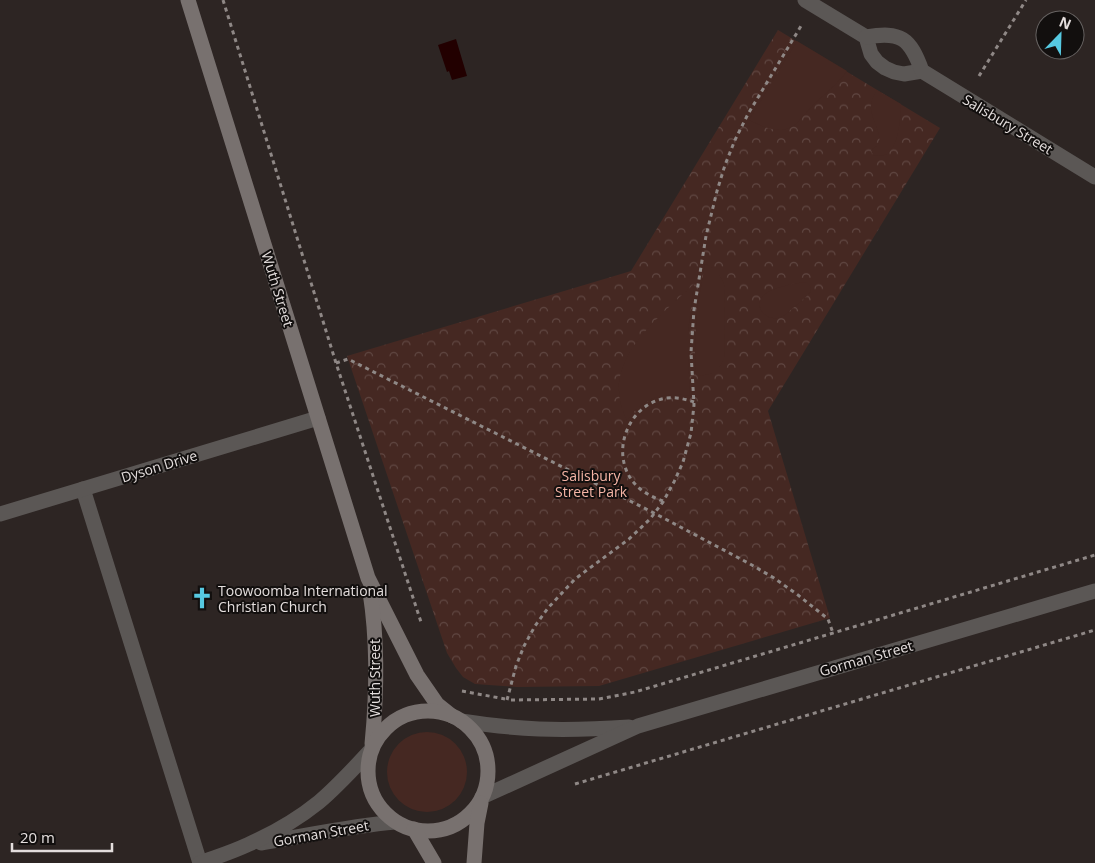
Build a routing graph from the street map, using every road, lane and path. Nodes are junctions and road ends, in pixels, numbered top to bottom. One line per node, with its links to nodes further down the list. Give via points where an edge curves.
1 (188, 0): 11 (street, Wuth Street)
2 (223, 0): 9 (path)
3 (1026, 0): 7 (path, via 979,77)
4 (810, 3): 5 (street); 10 (path, via 735,140 717,191 694,310 691,352)
5 (866, 37): 6 (street, via 883,34 903,39 916,54); 6 (street, via 871,54 885,68 904,74)
6 (922, 71): 8 (street, Salisbury Street)
7 (972, 72)
8 (1095, 177)
9 (336, 363): 14 (path, via 348,359); 19 (path)
10 (694, 402): 13 (path, via 691,434 683,462); 13 (path, via 666,398 654,402 633,417 626,428 622,453 630,478 648,495)
11 (318, 418): 12 (street, Dyson Drive); 17 (street, Wuth Street)
12 (83, 489): 15 (street, Dyson Drive); 32 (street)
13 (663, 501): 14 (path)
14 (654, 512): 21 (path, via 774,578 828,619); 23 (path, via 629,539 574,580 548,608 524,646)
15 (0, 514)
16 (1095, 555): 21 (path)
17 (368, 578): 24 (street, Wuth Street, via 416,675 437,704); 26 (street, Wuth Street, via 376,651)
18 (1095, 591): 25 (street, Gorman Street)
19 (423, 629)
20 (1095, 630): 27 (path)
21 (833, 633): 23 (path, via 635,692 599,699)
22 (461, 690): 23 (path)
23 (507, 700)
24 (456, 719): 25 (street, Gorman Street, via 538,729); 26 (street, via 433,711 414,713 396,720 381,732); 28 (street, via 477,736 486,755 488,776)
25 (638, 726): 28 (street, Gorman Street)
26 (371, 749): 29 (street, via 367,770 370,790 380,808); 31 (street, Gorman Street, via 319,802)
27 (573, 785)
28 (482, 798): 30 (street, via 453,826 434,831); 34 (street)
29 (395, 822): 30 (street); 31 (street, Gorman Street, via 360,825)
30 (414, 830): 33 (street)
31 (247, 846): 32 (street, Gorman Street)
32 (200, 863)
33 (434, 863)
34 (474, 863)

